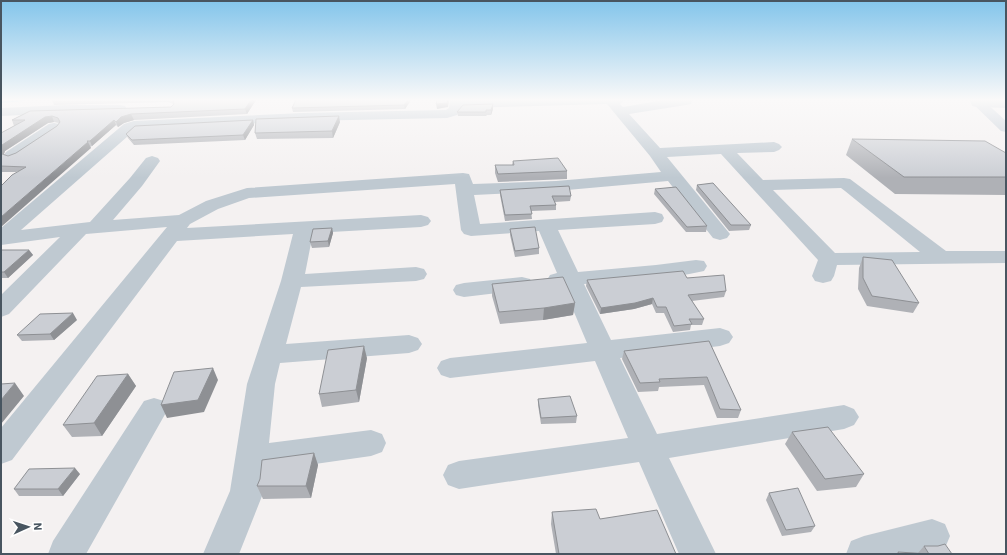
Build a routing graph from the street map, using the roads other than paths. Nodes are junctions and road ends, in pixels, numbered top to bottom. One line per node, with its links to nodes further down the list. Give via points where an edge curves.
1 (133, 126): 21 (street)
2 (634, 126): 8 (street)
3 (54, 127): 5 (street)
4 (1, 144): 5 (street)
5 (29, 144): 9 (street)
6 (774, 147): 7 (street)
7 (724, 149): 8 (street); 12 (street)
8 (656, 153): 11 (street)
9 (12, 155)
10 (152, 161): 18 (street, via 136,182)
11 (672, 176): 13 (street, via 556,186); 20 (street)
12 (758, 185): 23 (street, via 844,183); 23 (street, via 826,268)
13 (464, 190): 16 (street, via 471,230); 17 (street, via 463,178 247,193 212,205)
14 (655, 218): 16 (street)
15 (421, 221): 19 (street)
16 (546, 225): 26 (street)
17 (177, 227): 18 (street); 19 (street); 39 (street)
18 (88, 228): 21 (street); 29 (street)
19 (304, 228): 27 (street)
20 (720, 234)
21 (1, 239)
22 (1006, 256): 23 (street)
23 (940, 257)
24 (696, 266): 26 (street)
25 (416, 274): 27 (street)
26 (571, 279): 28 (street); 32 (street)
27 (292, 281): 33 (street)
28 (464, 290)
29 (1, 309)
30 (720, 337): 32 (street)
31 (409, 344): 33 (street)
32 (603, 350): 34 (street); 38 (street)
33 (269, 355): 40 (street, via 261,384)
34 (450, 368)
35 (154, 409): 43 (street)
36 (844, 417): 38 (street)
37 (371, 442): 40 (street)
38 (648, 448): 41 (street); 45 (street)
39 (1, 451)
40 (251, 459): 44 (street, via 247,491)
41 (459, 475)
42 (932, 536): 46 (street)
43 (66, 554)
44 (221, 554)
45 (698, 554)
46 (864, 554)

